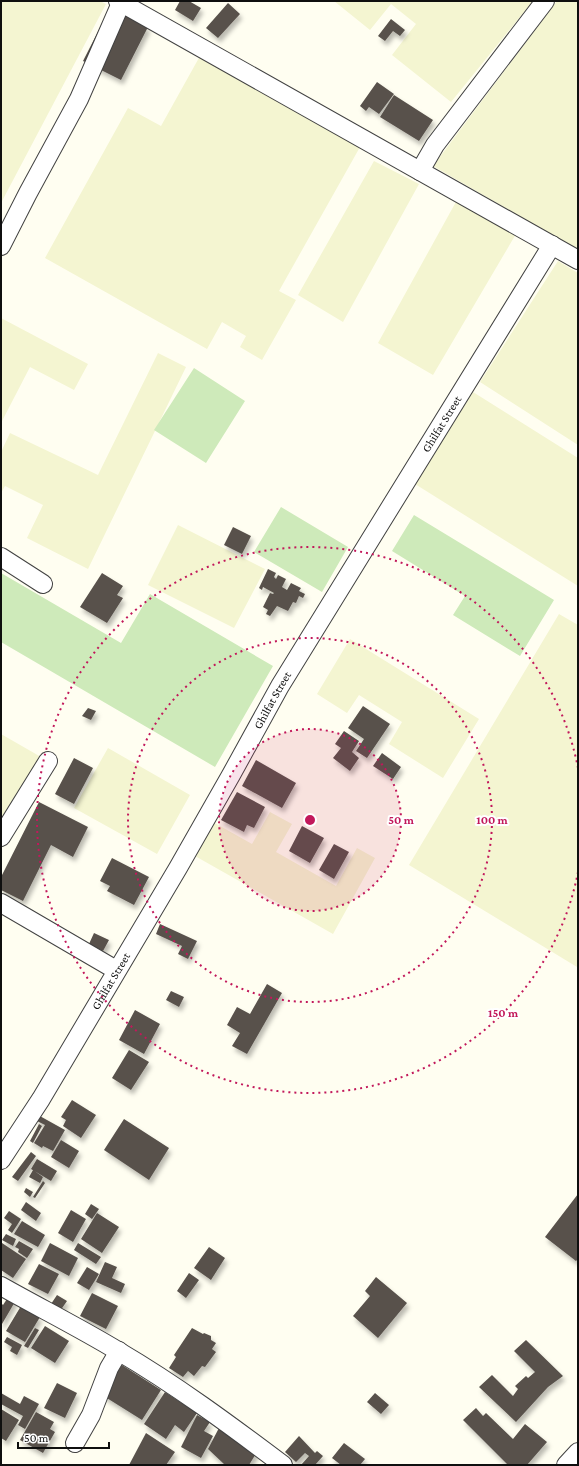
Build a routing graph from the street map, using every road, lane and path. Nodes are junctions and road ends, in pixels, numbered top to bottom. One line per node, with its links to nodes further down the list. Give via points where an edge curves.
1 (545, 1): 3 (street, via 435,144)
2 (119, 2): 3 (street); 5 (street, via 80,99)
3 (420, 171): 4 (street)
4 (552, 245): 6 (street); 12 (street, Ghilfat Street, via 280,686 228,781)
5 (1, 246)
6 (578, 260)
7 (1, 557): 8 (street)
8 (43, 584)
9 (48, 761): 10 (street)
10 (1, 837)
11 (1, 903): 12 (street)
12 (116, 970): 13 (street, Ghilfat Street, via 41,1099)
13 (1, 1160)
14 (1, 1286): 15 (street)
15 (118, 1351): 16 (street); 18 (street, via 180,1391)
16 (75, 1443)
17 (578, 1452): 19 (street)
18 (283, 1465)
19 (566, 1465)

